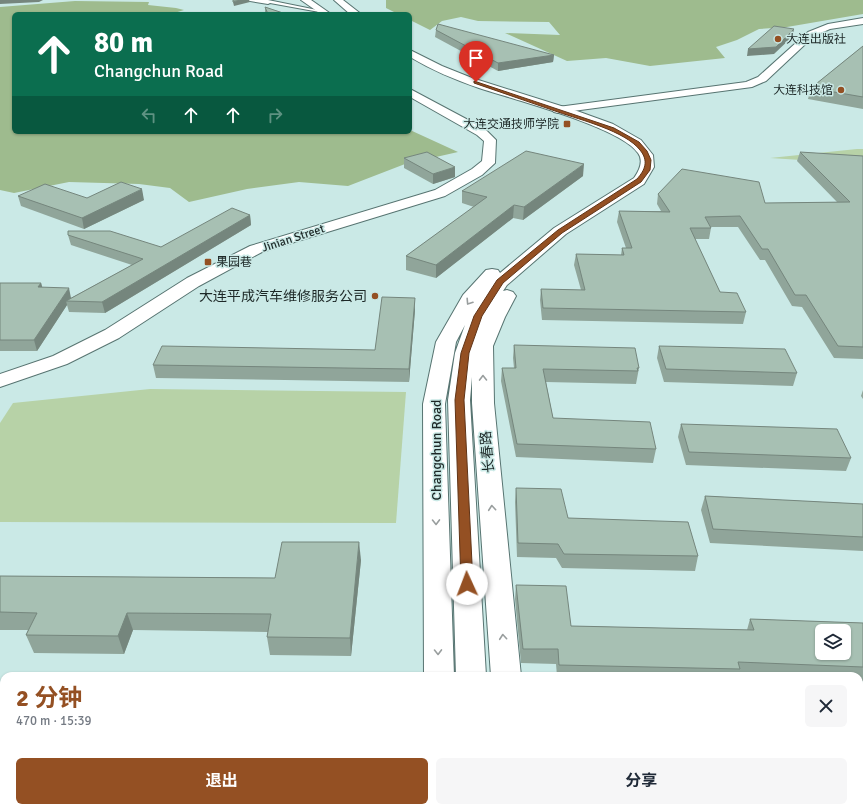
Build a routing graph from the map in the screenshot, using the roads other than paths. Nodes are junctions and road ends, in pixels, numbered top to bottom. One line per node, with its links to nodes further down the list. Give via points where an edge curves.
1 (246, 0): 5 (lane, via 276,5)
2 (262, 0): 6 (lane)
3 (305, 0): 7 (street)
4 (338, 0): 8 (main road)
5 (290, 11)
6 (321, 12)
7 (324, 12)
8 (353, 12)
9 (863, 21): 12 (street, via 828,27 811,34 762,79 748,85)
10 (412, 54): 12 (main road, Changchun Road, via 463,78)
11 (412, 93): 14 (street, Jinian Street, via 482,132 490,140 488,163 440,193 256,250 194,282 112,334 60,360)
12 (558, 110): 13 (main road, Changchun Road, via 628,137 644,151 648,160 648,170 639,180)
13 (543, 245): 15 (main road, Changchun Road, one-way to 15, via 526,250 492,275 470,299 446,342 434,404); 16 (main road, Changchun Road, via 500,282 478,316 465,353 459,400); 17 (main road, 长春路, one-way to 13, via 483,402 483,346 502,302 540,256)
14 (0, 381)
15 (439, 672)
16 (471, 672)
17 (506, 672)

